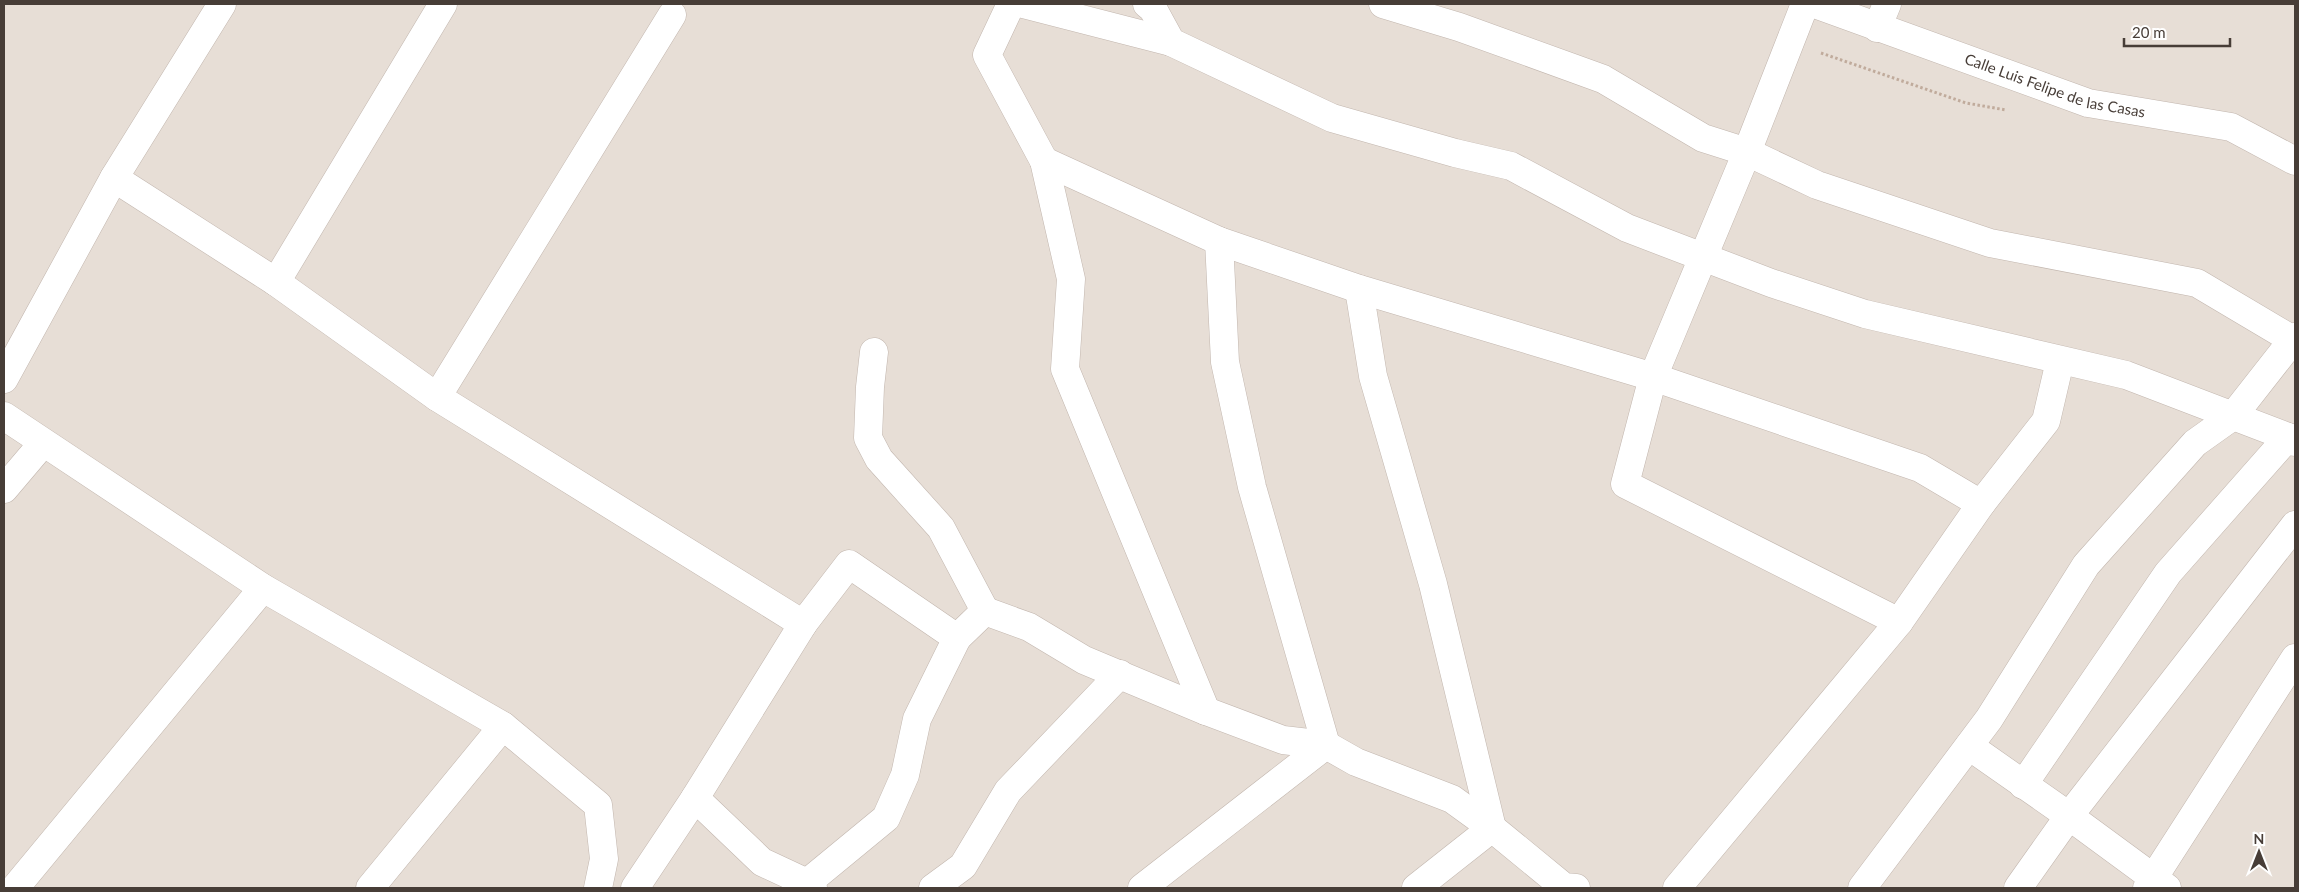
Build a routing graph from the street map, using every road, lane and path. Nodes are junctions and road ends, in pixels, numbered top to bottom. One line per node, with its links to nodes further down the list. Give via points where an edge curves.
1 (222, 4): 17 (street)
2 (443, 4): 20 (street)
3 (1011, 4): 15 (street, via 987,55)
4 (1023, 4): 11 (street)
5 (1147, 4): 11 (street)
6 (1383, 4): 14 (street, via 1459,27 1603,79 1703,138)
7 (1805, 4): 12 (street)
8 (1815, 4): 10 (street, Calle Luis Felipe de las Casas)
9 (672, 15): 27 (street)
10 (1882, 16): 16 (street, Calle Luis Felipe de las Casas, via 2088,103 2231,127)
11 (1171, 42): 19 (street, via 1332,118 1511,166 1628,228)
12 (1790, 42): 13 (path, via 1966,103); 14 (street)
13 (2010, 110)
14 (1747, 152): 19 (street); 22 (street, via 1817,184 1990,243 2197,283)
15 (1044, 161): 18 (street); 42 (street, via 1071,279 1065,369)
16 (2295, 161)
17 (114, 178): 20 (street); 26 (street)
18 (1219, 241): 21 (street); 44 (street, via 1225,362 1252,487)
19 (1702, 256): 24 (street, via 1865,314); 25 (street)
20 (276, 282): 27 (street)
21 (1359, 289): 25 (street); 49 (street, via 1372,376 1433,584)
22 (2294, 339): 29 (street)
23 (874, 352): 36 (street, via 868,438 879,459 941,528)
24 (2060, 361): 29 (street, via 2126,375); 33 (street, via 2046,421)
25 (1653, 377): 33 (street, via 1920,468); 37 (street, via 1625,484)
26 (4, 379)
27 (437, 397): 38 (street)
28 (4, 416): 31 (street)
29 (2233, 416): 30 (street); 45 (street, via 2195,443 2086,565)
30 (2291, 440): 46 (street, via 2168,573)
31 (43, 444): 32 (street); 35 (street)
32 (4, 489)
33 (1981, 504): 37 (street)
34 (2295, 525): 48 (street)
35 (263, 588): 43 (street); 53 (street)
36 (985, 611): 39 (street); 41 (street, via 1030,627 1084,660)
37 (1898, 622): 52 (street)
38 (803, 624): 39 (street, via 849,564); 47 (street)
39 (957, 638): 51 (street, via 917,719 905,775 886,818)
40 (2295, 658): 50 (street)
41 (1120, 674): 42 (street); 57 (street, via 1008,791 963,866)
42 (1206, 711): 44 (street, via 1283,740)
43 (504, 726): 54 (street); 55 (street, via 598,805 604,859)
44 (1326, 745): 49 (street, via 1356,762 1452,800); 58 (street)
45 (1969, 746): 46 (street); 61 (street)
46 (2023, 786): 48 (street)
47 (694, 798): 51 (street, via 762,862); 56 (street)
48 (2069, 816): 50 (street); 62 (street)
49 (1492, 828): 59 (street); 60 (street, via 1564,887)
50 (2156, 885)
51 (810, 886)
52 (1678, 887)
53 (15, 888)
54 (370, 888)
55 (598, 888)
56 (635, 888)
57 (933, 888)
58 (1142, 888)
59 (1416, 888)
60 (1576, 888)
61 (1862, 888)
62 (2018, 888)

